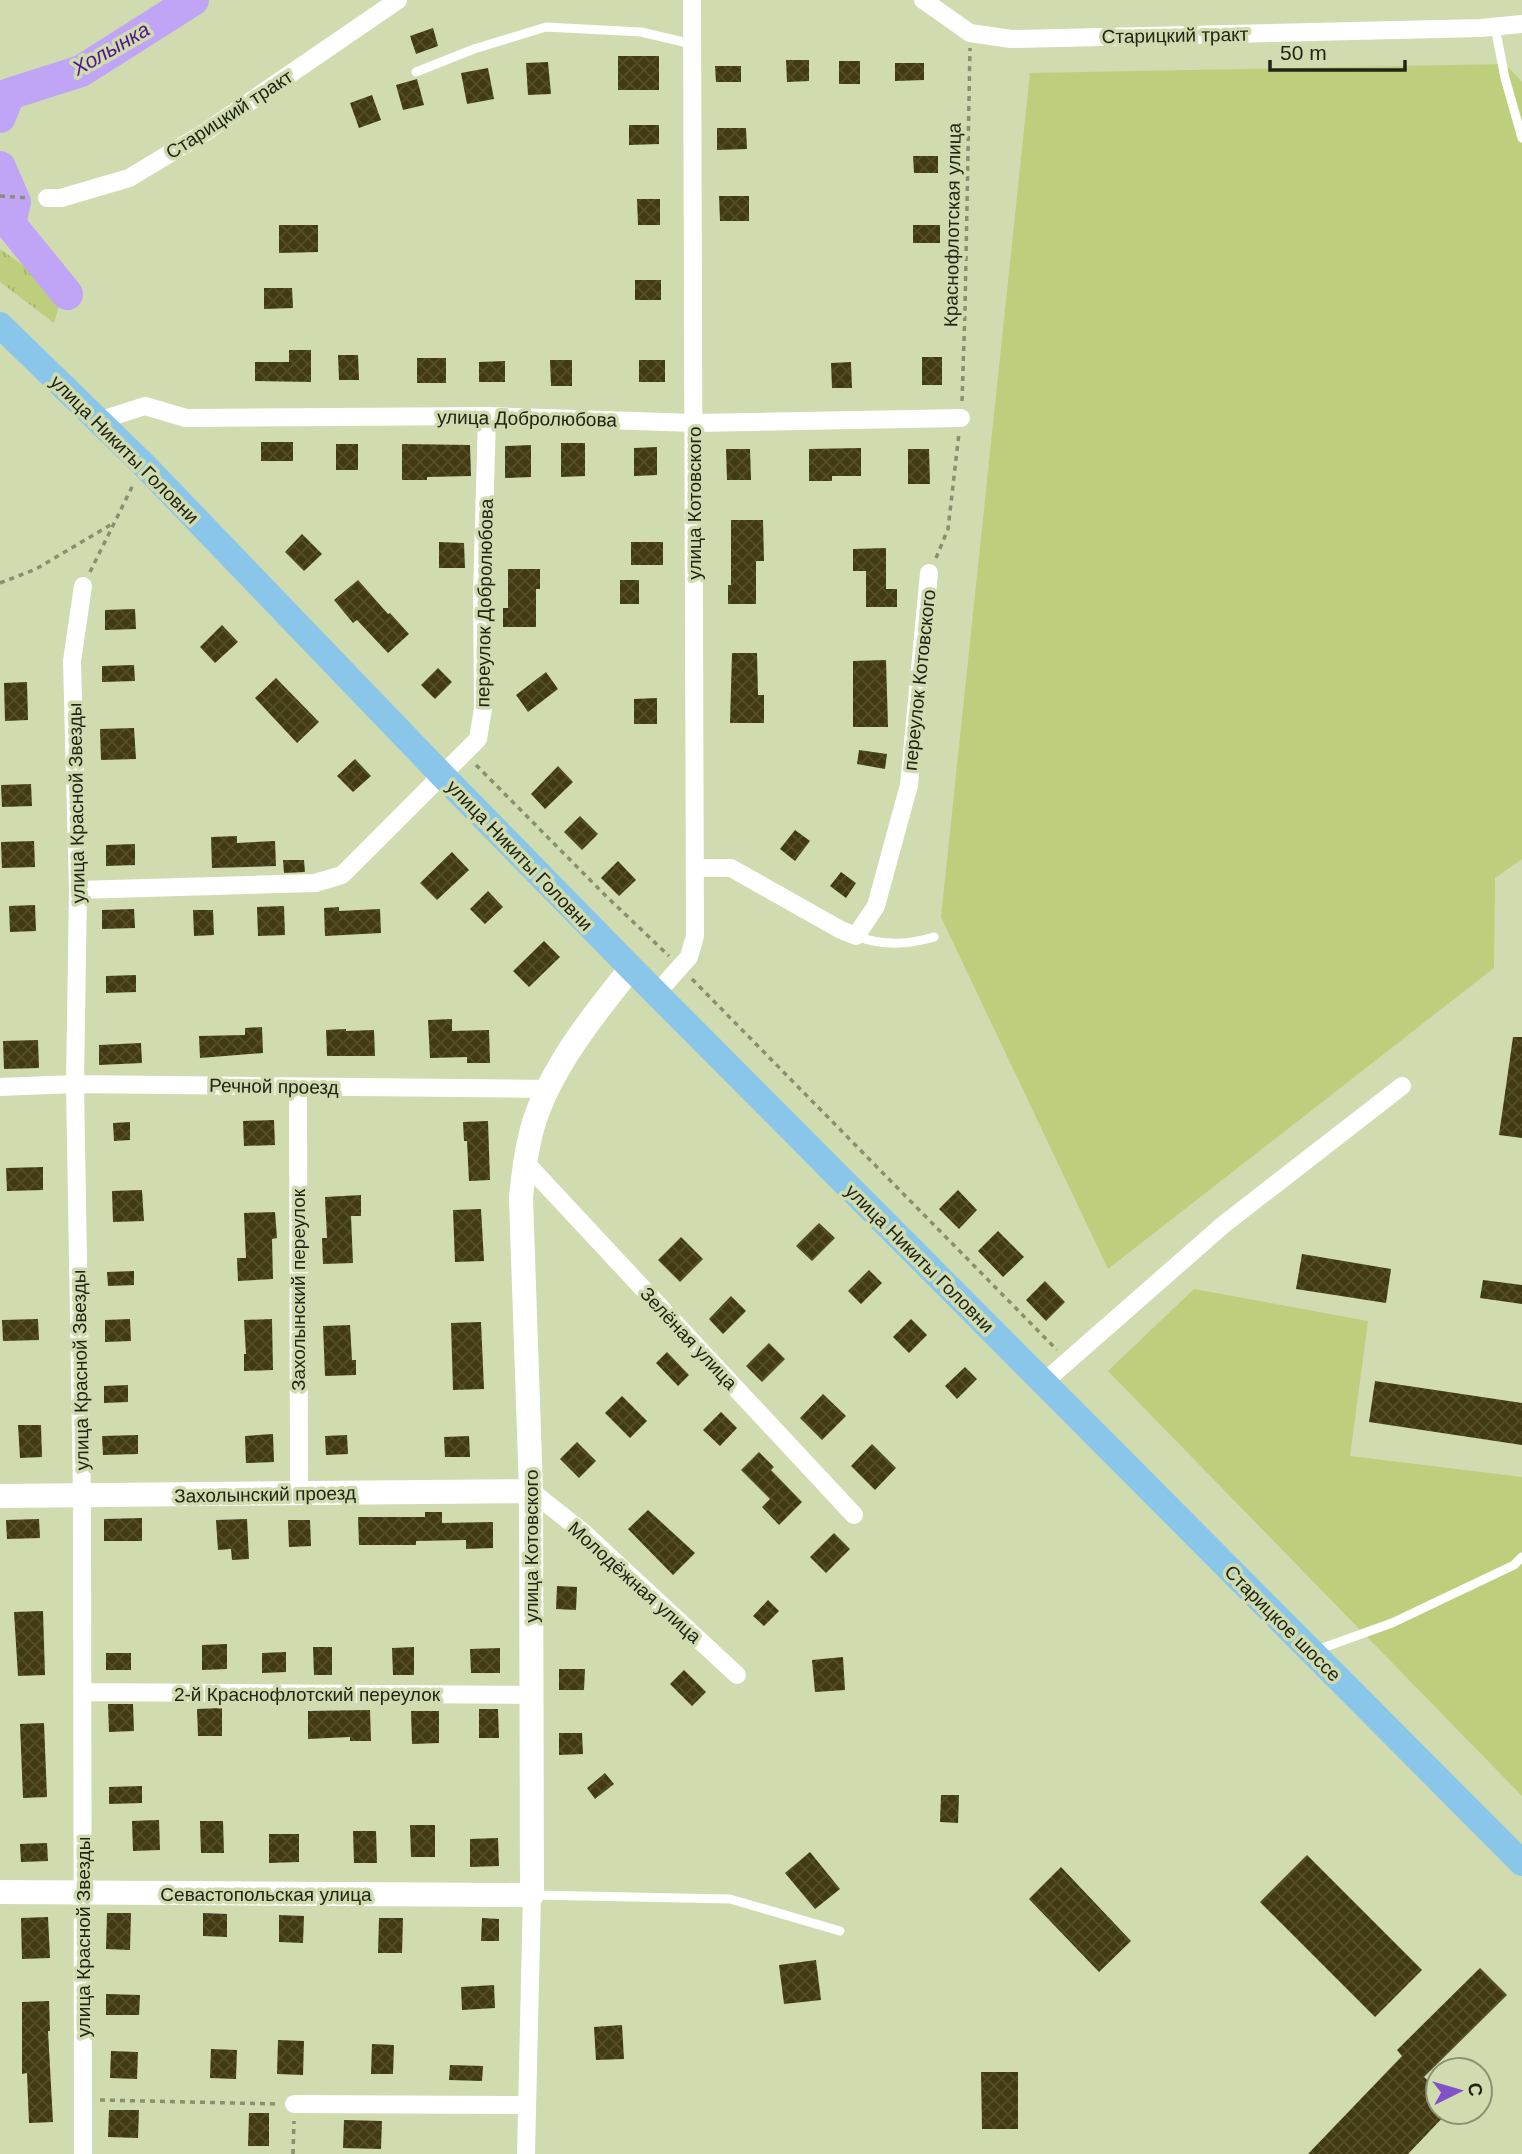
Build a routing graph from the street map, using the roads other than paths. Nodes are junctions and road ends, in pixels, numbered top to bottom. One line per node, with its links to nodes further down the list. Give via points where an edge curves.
1 (398, 0): 9 (street, Старицкий тракт, via 204,133 129,178)
2 (692, 0): 6 (street, улица Котовского)
3 (923, 0): 5 (street, Старицкий тракт, via 970,33 1012,40)
4 (1522, 24): 5 (street, Старицкий тракт)
5 (1495, 27): 8 (lane)
6 (692, 44): 7 (lane, via 641,32 546,27); 14 (street, улица Котовского)
7 (416, 72)
8 (1522, 138)
9 (47, 198)
10 (8, 332): 13 (main road, улица Никиты Головни)
11 (487, 416): 13 (street, улица Добролюбова, via 186,418 145,406); 14 (street, улица Добролюбова); 17 (street, переулок Добролюбова, via 484,709 478,739)
12 (961, 418): 14 (street, улица Добролюбова)
13 (98, 421): 17 (main road, улица Никиты Головни)
14 (694, 423): 18 (street, улица Котовского)
15 (929, 573): 20 (street, переулок Котовского, via 909,785 876,906)
16 (83, 586): 19 (street, улица Красной Звезды, via 72,661)
17 (442, 775): 19 (street, переулок Добролюбова, via 342,875 315,883); 22 (main road, улица Никиты Головни)
18 (695, 868): 20 (street, via 731,868); 23 (street, улица Котовского, via 695,936 689,957)
19 (79, 890): 24 (street, улица Красной Звезды)
20 (856, 936): 21 (lane, via 894,944)
21 (934, 937)
22 (631, 968): 23 (main road, улица Никиты Головни); 28 (street, улица Котовского, via 588,1022)
23 (656, 994): 30 (main road, улица Никиты Головни)
24 (75, 1084): 26 (street, Речной проезд); 27 (street, Речной проезд); 34 (street, улица Красной Звезды)
25 (1402, 1086): 30 (street, via 1223,1225)
26 (0, 1087)
27 (298, 1087): 28 (street, Речной проезд); 32 (street, Захолынский переулок)
28 (548, 1089): 29 (street, улица Котовского)
29 (525, 1161): 31 (street, улица Котовского, via 521,1198); 35 (street, Зелёная улица)
30 (1044, 1382): 37 (main road, Старицкое шоссе)
31 (531, 1491): 32 (street, Захолынский проезд); 38 (street, Молодёжная улица, via 583,1532); 40 (street, улица Котовского)
32 (299, 1494): 34 (street, Захолынский проезд)
33 (0, 1496): 34 (street, Захолынский проезд)
34 (82, 1496): 39 (street, улица Красной Звезды)
35 (854, 1515)
36 (1522, 1557): 37 (lane, via 1514,1565 1392,1623)
37 (1312, 1652): 41 (main road, Старицкое шоссе)
38 (737, 1675)
39 (82, 1692): 40 (street, 2-й Краснофлотский переулок); 43 (street, улица Красной Звезды)
40 (531, 1695): 44 (street, улица Котовского)
41 (1522, 1863)
42 (0, 1892): 43 (street, Севастопольская улица)
43 (83, 1893): 44 (street, Севастопольская улица); 48 (street, улица Красной Звезды)
44 (532, 1895): 45 (lane, via 730,1899); 47 (street, улица Котовского)
45 (839, 1931)
46 (294, 2104): 47 (street)
47 (527, 2105): 49 (street, улица Котовского)
48 (83, 2154)
49 (526, 2154)

